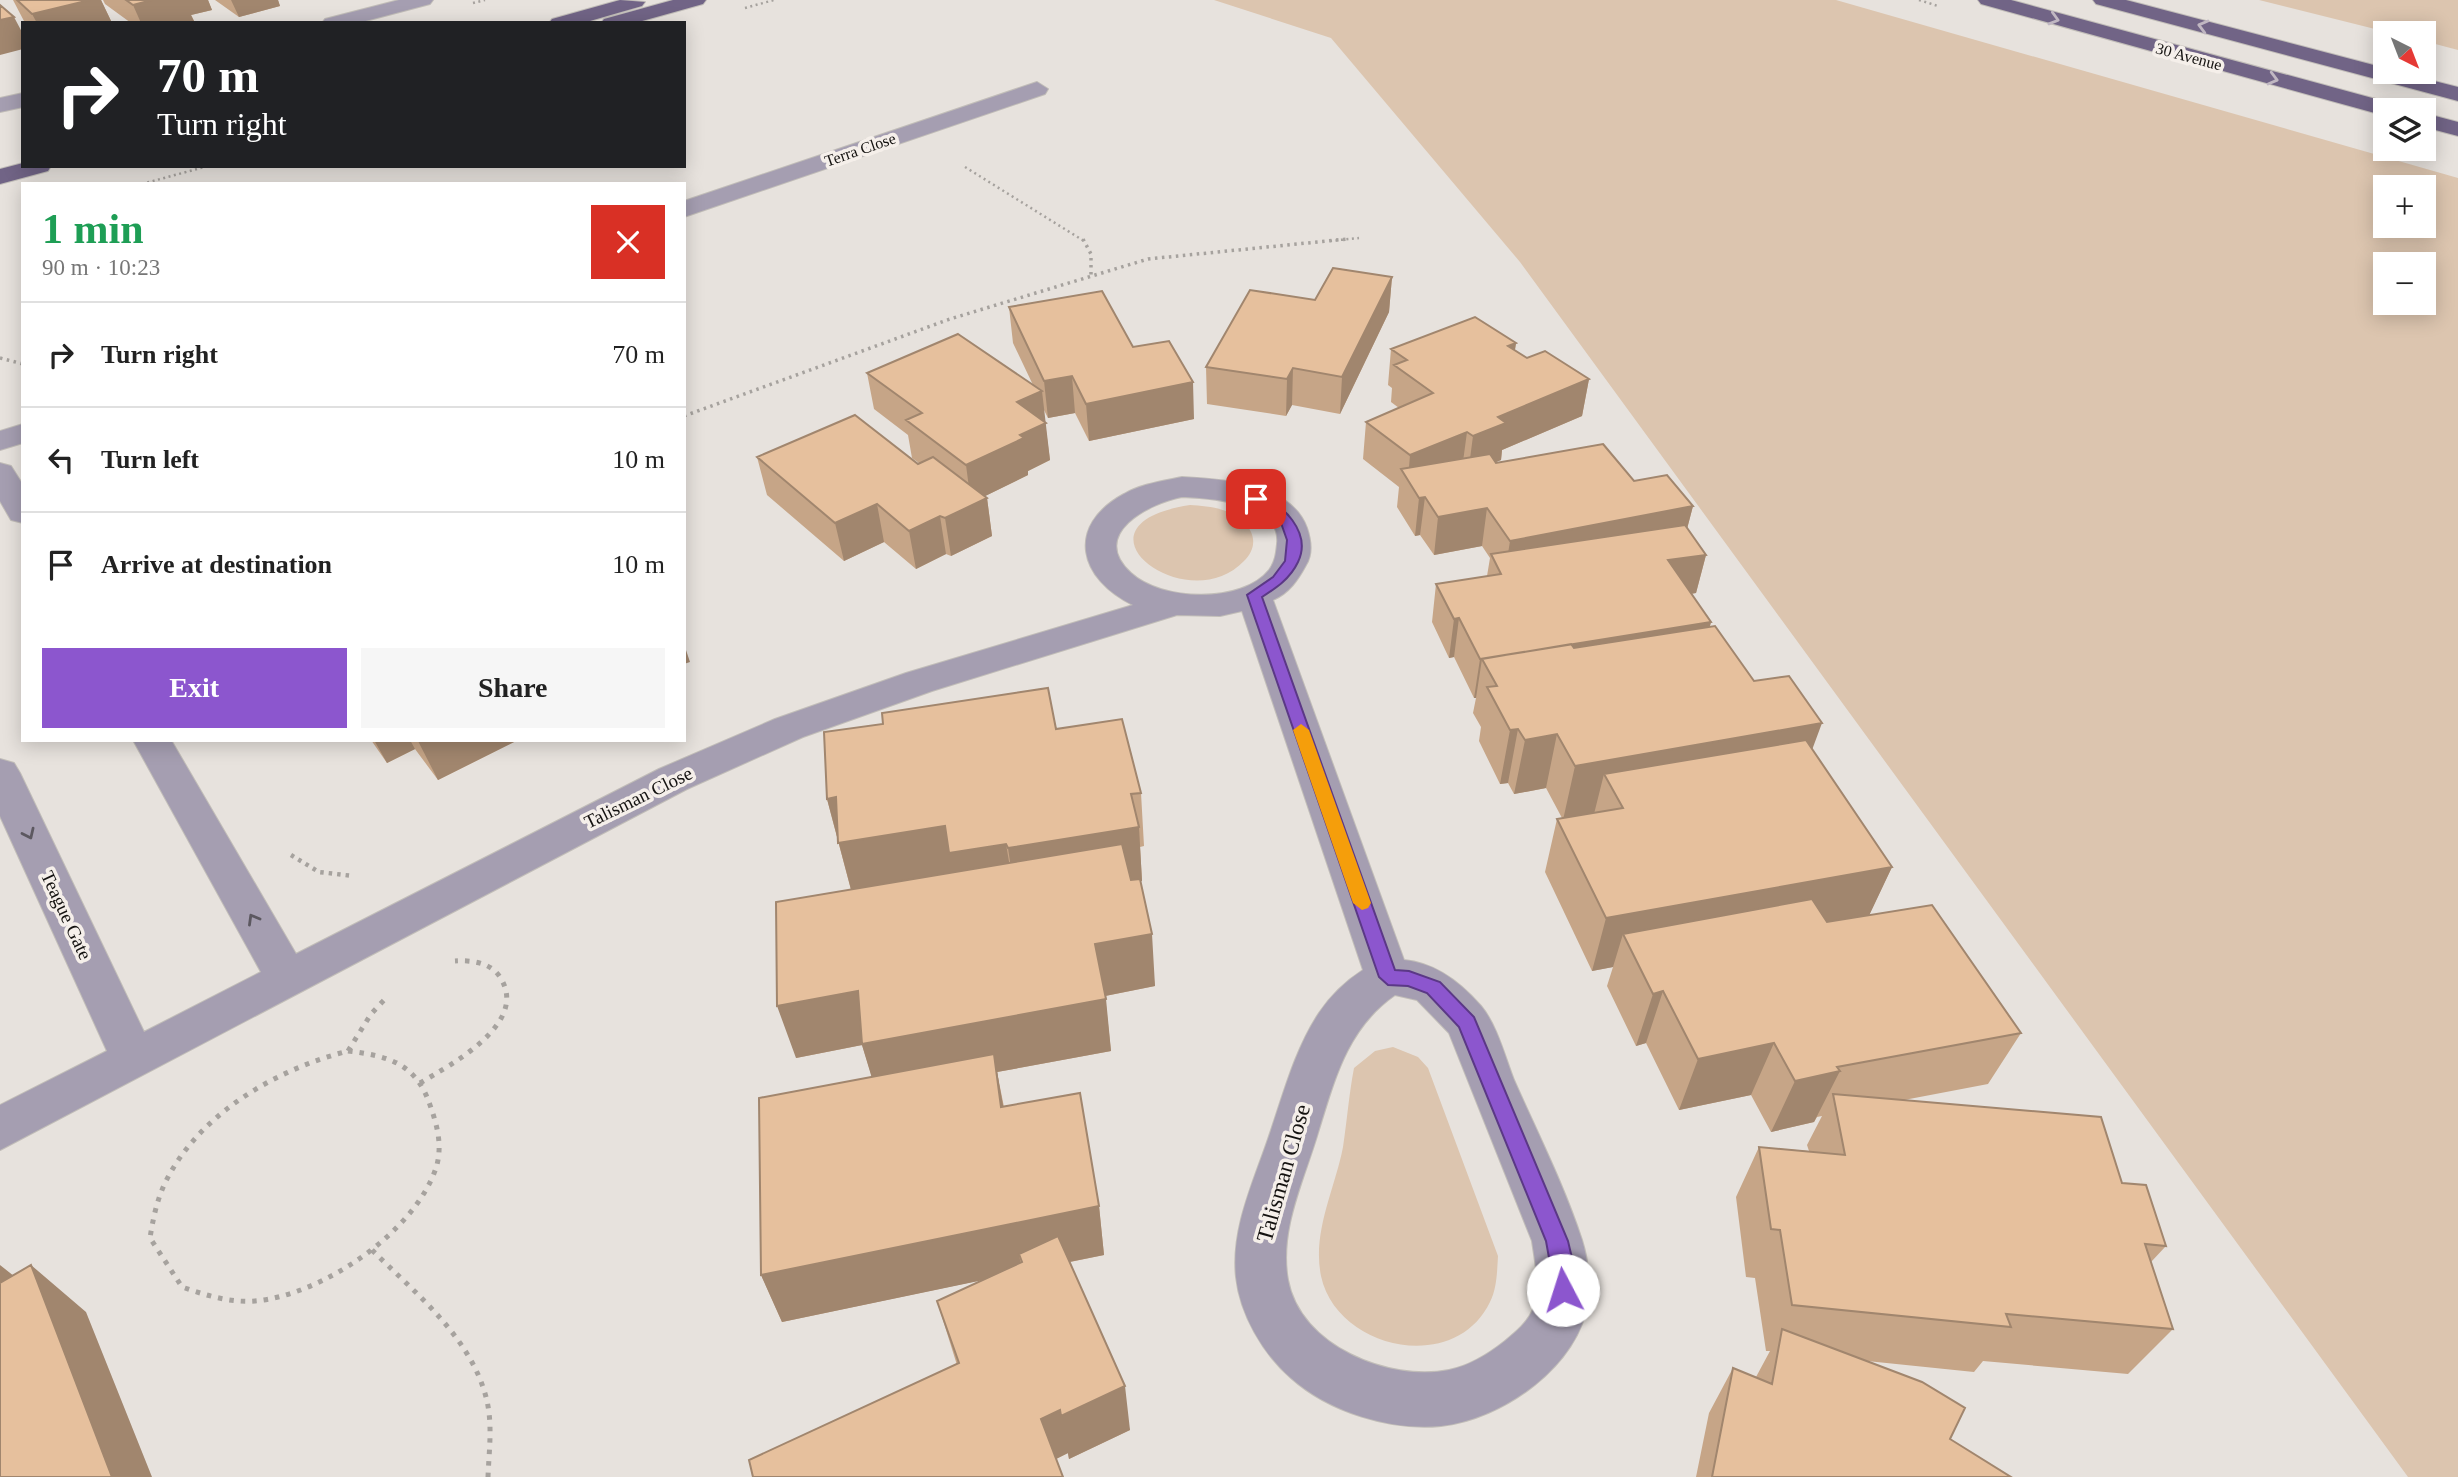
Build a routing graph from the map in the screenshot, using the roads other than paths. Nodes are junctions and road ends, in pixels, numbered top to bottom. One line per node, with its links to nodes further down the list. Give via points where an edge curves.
1 (424, 0): 6 (street)
2 (640, 0): 7 (main road)
3 (696, 0): 8 (main road)
4 (1988, 0): 13 (main road, 30 Avenue, one-way to 13)
5 (2104, 0): 10 (main road, 30 Avenue, one-way to 5)
6 (340, 21)
7 (566, 21)
8 (618, 21)
9 (1037, 89): 18 (street, Terra Close)
10 (2458, 94)
11 (21, 100): 12 (street)
12 (0, 105)
13 (2373, 105)
14 (2436, 123): 15 (main road)
15 (2458, 129)
16 (32, 168): 17 (main road)
17 (0, 177)
18 (686, 208)
19 (21, 434): 20 (street)
20 (0, 441)
21 (0, 473): 22 (street)
22 (21, 510)
23 (1254, 595): 24 (street, via 1229,604); 24 (street, via 1278,580 1292,561 1294,540 1287,521 1243,492 1182,487 1126,506 1108,523 1100,543 1103,563 1116,581 1140,597); 27 (street)
24 (1172, 606): 28 (street, Talisman Close, via 1009,653 789,728 673,779)
25 (153, 742): 28 (street, one-way to 25)
26 (0, 773): 29 (street, Teague Gate, one-way to 29)
27 (1388, 977): 27 (street, Talisman Close, via 1355,1002 1321,1048 1268,1211 1261,1247 1262,1281 1278,1322 1303,1355 1346,1383 1391,1395 1440,1399 1484,1385 1522,1363 1551,1334 1562,1304 1565,1275 1557,1241 1467,1022 1433,987 1409,978)
28 (287, 978): 29 (street, Talisman Close)
29 (133, 1058): 30 (street, Talisman Close)
30 (0, 1129)

